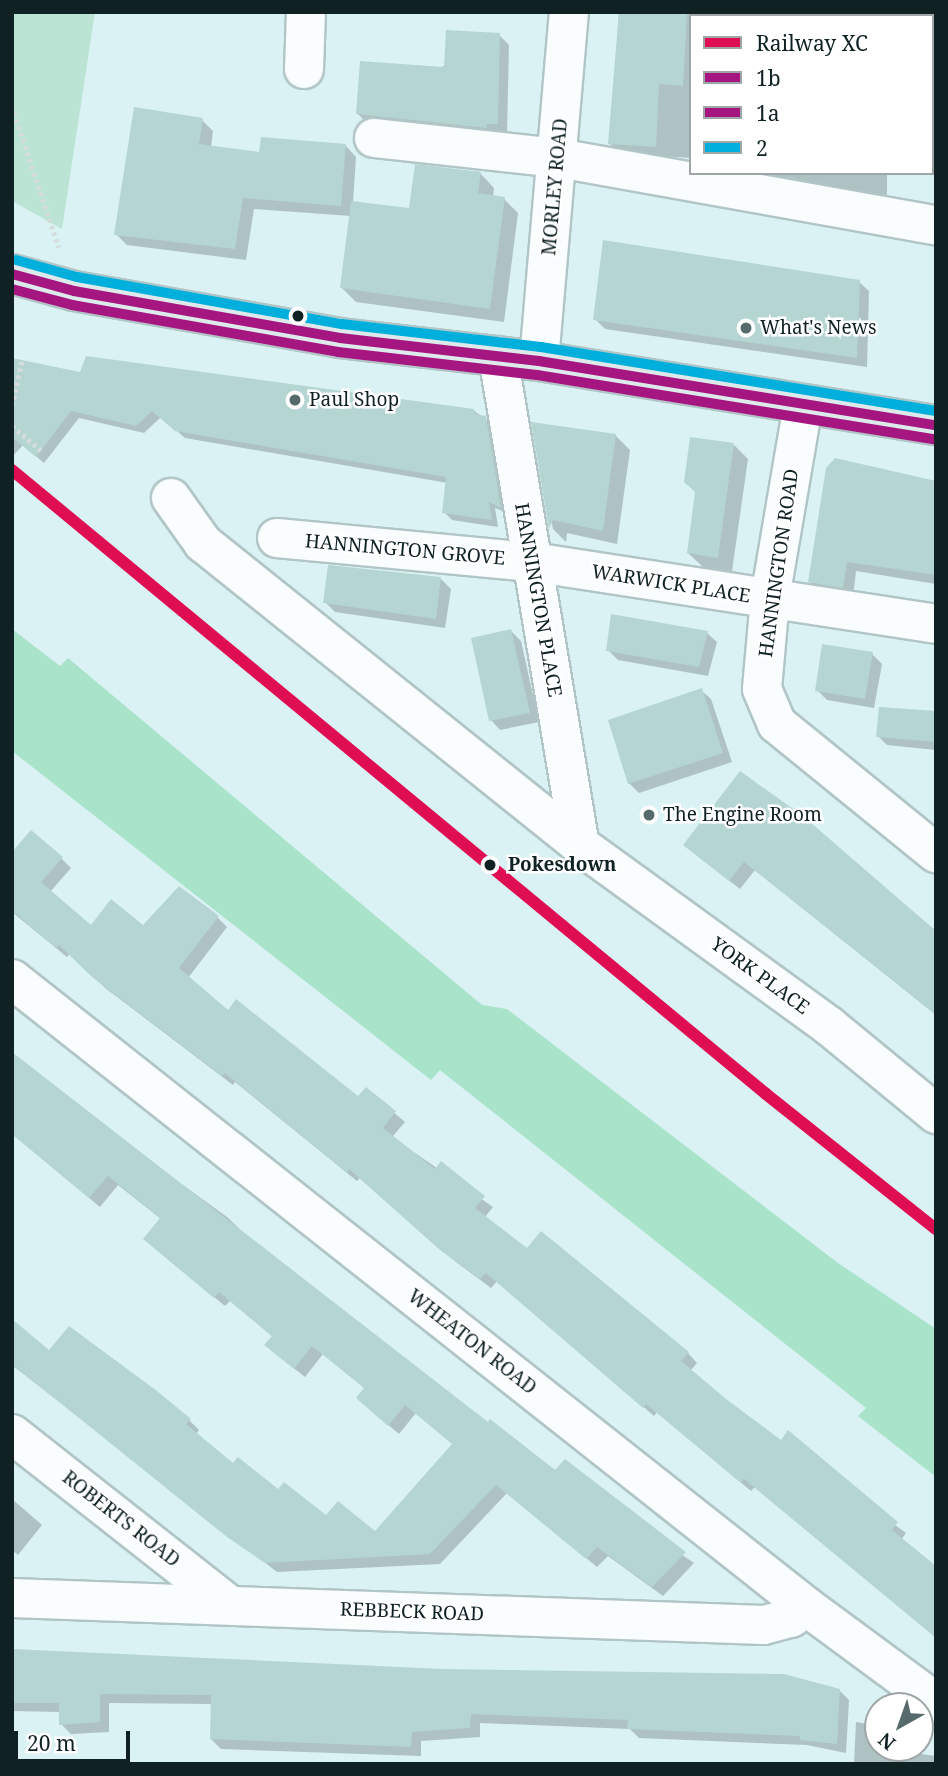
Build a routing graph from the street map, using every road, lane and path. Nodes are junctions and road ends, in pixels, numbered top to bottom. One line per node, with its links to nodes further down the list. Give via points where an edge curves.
1 (306, 12): 3 (street)
2 (569, 12): 6 (street, MORLEY ROAD)
3 (304, 69)
4 (12, 106): 9 (path)
5 (374, 138): 6 (street)
6 (558, 158): 7 (street); 12 (street, MORLEY ROAD)
7 (936, 225)
8 (12, 274): 9 (main road)
9 (74, 291): 10 (main road, via 340,338)
10 (498, 356): 12 (main road); 20 (street, HANNINGTON PLACE)
11 (22, 360): 14 (path)
12 (539, 361): 13 (main road)
13 (803, 405): 15 (main road); 21 (street, HANNINGTON ROAD)
14 (12, 406)
15 (936, 425)
16 (12, 426): 17 (path)
17 (41, 450)
18 (172, 498): 23 (street, YORK PLACE, via 203,544)
19 (277, 538): 20 (street, HANNINGTON GROVE)
20 (532, 562): 21 (street, WARWICK PLACE); 23 (street, HANNINGTON PLACE)
21 (770, 599): 22 (street, WARWICK PLACE); 24 (street, HANNINGTON ROAD, via 762,689 770,714)
22 (936, 624)
23 (580, 845): 26 (street, YORK PLACE, via 829,1026)
24 (936, 853)
25 (12, 979): 30 (street, WHEATON ROAD)
26 (936, 1114)
27 (12, 1434): 29 (street, ROBERTS ROAD)
28 (12, 1598): 29 (street, REBBECK ROAD)
29 (229, 1605): 30 (street, REBBECK ROAD, via 764,1625 791,1618)
30 (807, 1607): 31 (street, WHEATON ROAD)
31 (936, 1702)

